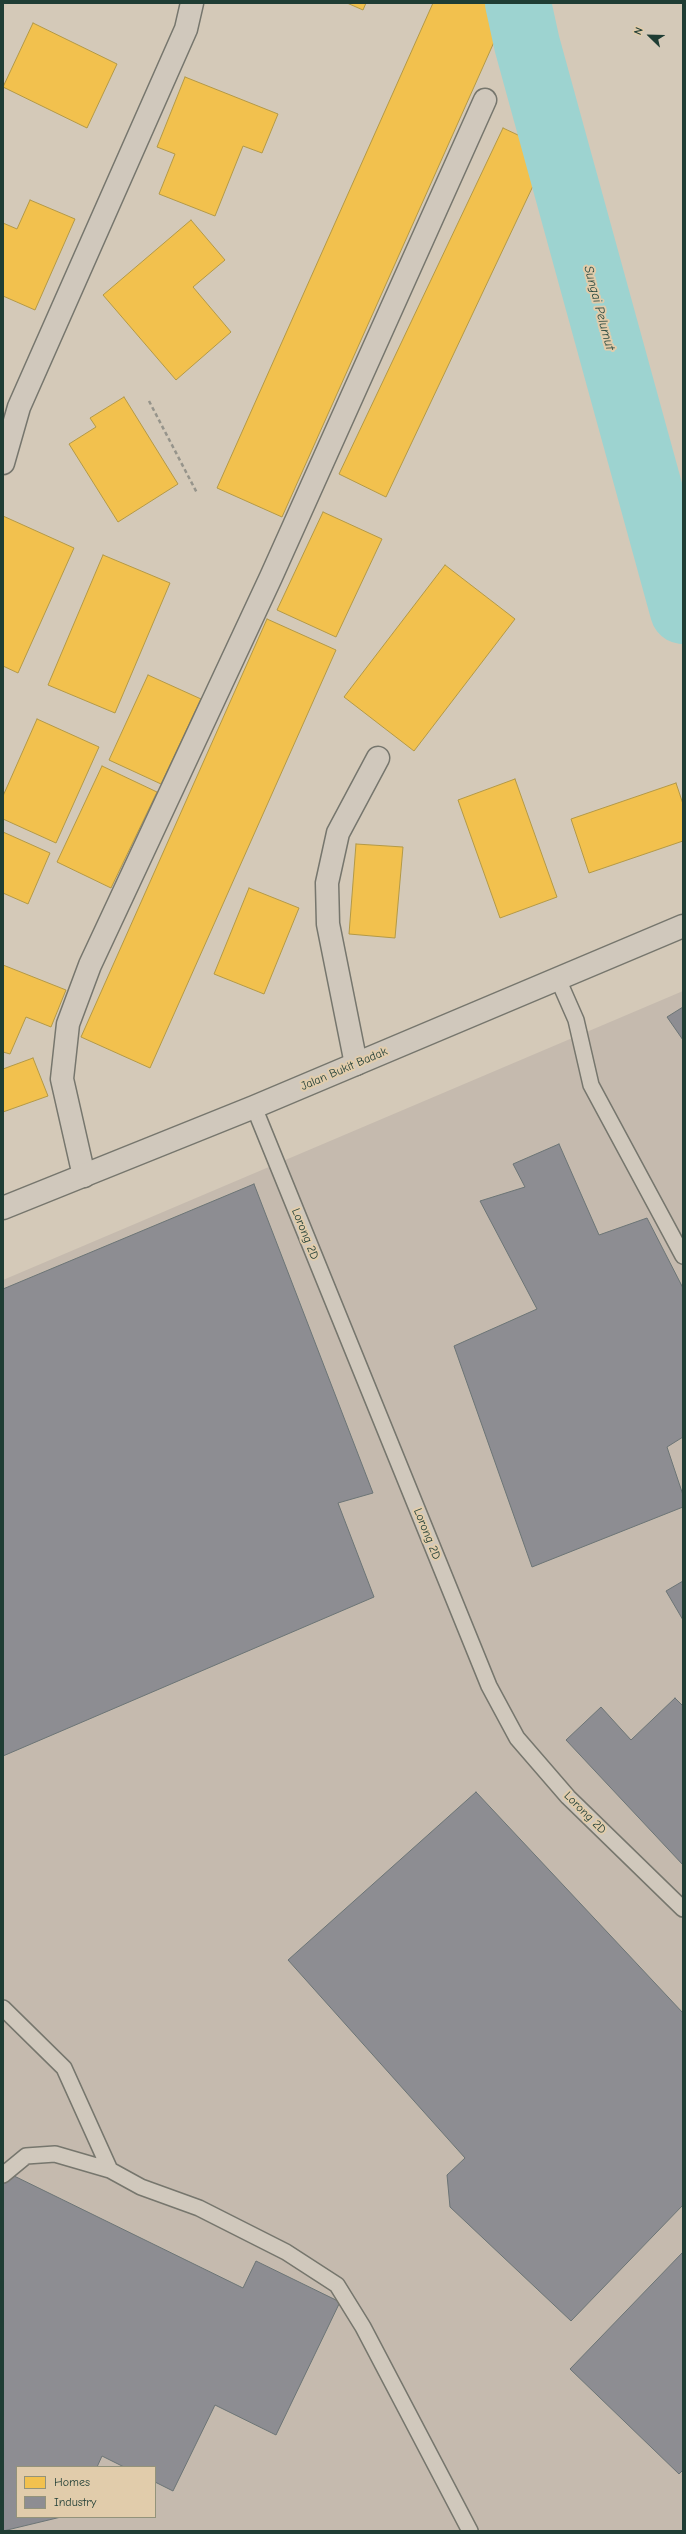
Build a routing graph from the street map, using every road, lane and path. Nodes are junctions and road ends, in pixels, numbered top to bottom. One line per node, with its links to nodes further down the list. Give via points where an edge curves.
1 (192, 3): 4 (street, via 186,29 19,407)
2 (485, 100): 11 (street, via 271,577 90,965 68,1024 62,1079)
3 (149, 401): 5 (path)
4 (3, 463)
5 (197, 493)
6 (378, 758): 9 (street, via 338,833 327,883 328,924)
7 (683, 926): 8 (street, Jalan Bukit Badak)
8 (558, 979): 9 (street, Jalan Bukit Badak); 13 (lane, via 576,1020 590,1085)
9 (356, 1064): 10 (street, Jalan Bukit Badak)
10 (254, 1107): 11 (street, Jalan Bukit Badak); 14 (lane, Lorong 2D, via 492,1692 517,1738 568,1797)
11 (84, 1176): 12 (street, Jalan Bukit Badak)
12 (3, 1208)
13 (683, 1256)
14 (683, 1909)
15 (3, 2008): 16 (lane, via 64,2068)
16 (110, 2170): 17 (lane, via 55,2154 26,2156); 18 (lane, via 141,2187 212,2215 286,2252 337,2286 363,2327)
17 (3, 2176)
18 (470, 2531)

